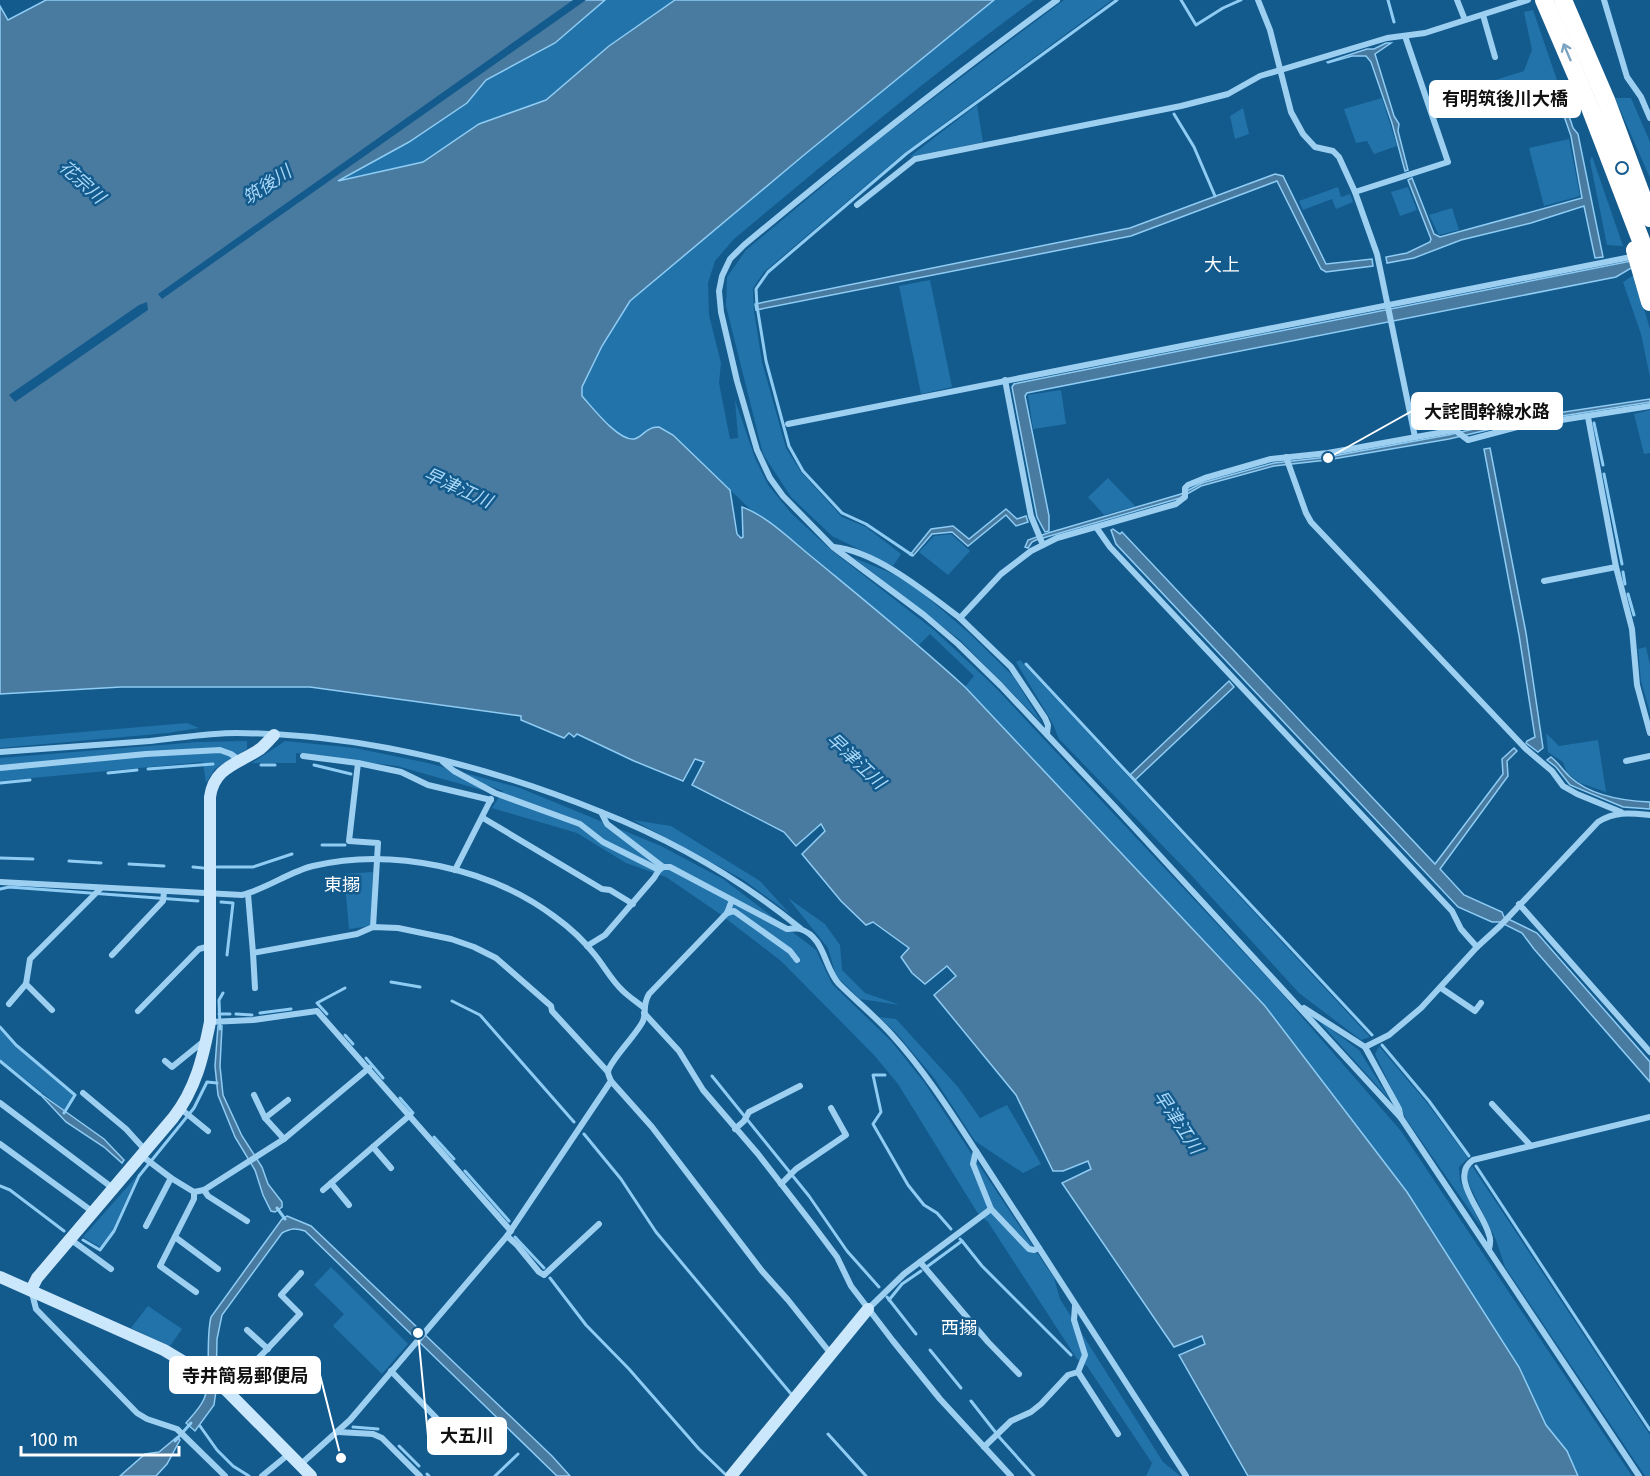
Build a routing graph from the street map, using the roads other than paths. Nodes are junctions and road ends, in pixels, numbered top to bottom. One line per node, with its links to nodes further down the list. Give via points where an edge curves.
1 (1057, 0): 31 (street, via 874,138 744,244 722,276 722,312 757,450 783,496)
2 (1258, 0): 12 (street)
3 (1457, 0): 9 (street)
4 (1528, 0): 8 (street)
5 (1544, 0): 13 (highway, one-way to 5)
6 (1563, 0): 13 (highway)
7 (1604, 0): 14 (street, via 1627,77)
8 (1483, 15): 9 (street); 11 (street)
9 (1465, 20): 10 (street)
10 (1405, 36): 12 (street); 15 (street, via 1448,162)
11 (1495, 57)
12 (1280, 71): 15 (street, via 1291,112 1303,134 1315,147 1333,151 1339,157); 17 (street, via 1260,76 1228,94 1181,106 915,159)
13 (1597, 103): 16 (highway); 18 (highway); 20 (highway); 21 (highway)
14 (1650, 118)
15 (1355, 192): 22 (street, via 1377,254)
16 (1650, 199)
17 (857, 205)
18 (1650, 218)
19 (1631, 257): 22 (street)
20 (1650, 264)
21 (1650, 302)
22 (1388, 303): 23 (street); 27 (street)
23 (1005, 380): 26 (street); 30 (street, via 1031,516)
24 (1650, 406): 25 (street)
25 (1588, 417): 27 (street, via 1517,427 1468,440 1458,431); 32 (street)
26 (788, 424)
27 (1415, 437): 28 (street)
28 (1286, 457): 29 (street, via 1205,478 1188,485 1185,497 1176,504); 49 (street, via 1311,522 1563,786)
29 (1096, 527): 30 (street); 68 (street, via 1110,547 1452,911)
30 (1041, 540): 34 (street, via 1001,574)
31 (833, 547): 34 (street, via 848,548 904,576); 36 (street, via 958,644)
32 (1616, 567): 33 (street); 35 (street, via 1632,629 1637,685)
33 (1544, 581)
34 (960, 618): 36 (street, via 1011,667 1045,718)
35 (1650, 733)
36 (1047, 734): 75 (street)
37 (274, 735): 38 (street, via 209,734); 41 (street); 42 (street)
38 (0, 752)
39 (303, 756): 44 (street)
40 (1650, 756): 43 (street)
41 (440, 759): 46 (street); 48 (street, via 558,794)
42 (239, 761): 45 (street, via 220,750); 59 (street, via 223,771 211,786)
43 (1626, 761)
44 (358, 763): 47 (street); 52 (street, via 349,841 378,843)
45 (0, 768)
46 (495, 793): 47 (street); 53 (street, via 580,824 603,842)
47 (491, 800): 51 (street)
48 (600, 812): 53 (street, via 607,824); 65 (street, via 729,877)
49 (1621, 812): 50 (street); 62 (street, via 1598,822)
50 (1650, 815)
51 (483, 818): 54 (street); 61 (street)
52 (375, 859): 54 (street, via 398,859); 58 (street, via 311,866); 64 (street)
53 (661, 868): 60 (street, via 670,867); 61 (street)
54 (455, 870): 67 (street, via 527,899 556,917)
55 (0, 882): 56 (street)
56 (101, 888): 57 (street); 72 (street, via 30,959)
57 (164, 892): 59 (street); 70 (street, via 163,901)
58 (248, 894): 59 (street); 69 (street)
59 (210, 895): 66 (street)
60 (732, 900): 63 (street); 65 (street, via 787,929)
61 (633, 904): 67 (street, via 605,935)
62 (1519, 904): 68 (street); 84 (street)
63 (727, 914): 71 (street, via 734,911); 79 (street, via 650,994)
64 (373, 927): 69 (street, via 357,934); 87 (street, via 451,939 496,958 551,1006)
65 (801, 929): 107 (street, via 824,952 837,982 893,1036 929,1080)
66 (210, 946): 80 (street, via 200,949); 81 (street)
67 (587, 946): 79 (street, via 621,989)
68 (1477, 947): 74 (street)
69 (253, 953): 73 (street)
70 (112, 955)
71 (797, 960)
72 (26, 984): 77 (street); 78 (street)
73 (255, 988)
74 (1441, 988): 76 (street, via 1475,1011); 83 (street, via 1389,1035)
75 (1296, 1002): 83 (street); 99 (street)
76 (1481, 1003)
77 (9, 1004)
78 (52, 1010)
79 (644, 1010): 87 (street, via 643,1020); 101 (street)
80 (138, 1011)
81 (213, 1022): 82 (street); 86 (street, via 317,1011)
82 (206, 1039): 85 (street, via 172,1067); 96 (street)
83 (1365, 1047): 99 (street)
84 (1650, 1052)
85 (165, 1061)
86 (369, 1068): 97 (street); 103 (street)
87 (608, 1072): 88 (street)
88 (611, 1081): 123 (street); 139 (street, via 652,1127)
89 (800, 1086): 101 (street, via 749,1112)
90 (83, 1093): 108 (street, via 126,1129)
91 (254, 1095): 98 (street)
92 (288, 1100): 98 (street)
93 (0, 1103): 113 (street)
94 (1492, 1104): 105 (street)
95 (831, 1108): 112 (street, via 846,1135)
96 (183, 1111): 102 (street); 108 (street)
97 (410, 1115): 106 (street); 123 (street)
98 (265, 1118): 103 (street)
99 (1401, 1118): 127 (street)
100 (1650, 1118): 105 (street)
101 (735, 1129): 112 (street)
102 (208, 1131)
103 (284, 1139): 114 (street)
104 (0, 1144): 119 (street)
105 (1531, 1146): 127 (street, via 1466,1164 1464,1183 1490,1236)
106 (373, 1147): 109 (street); 111 (street)
107 (976, 1151): 118 (street, via 976,1176); 126 (street)
108 (145, 1156): 110 (street); 113 (street)
109 (391, 1168)
110 (171, 1178): 116 (street); 122 (street)
111 (331, 1183): 115 (street); 117 (street)
112 (782, 1184): 136 (street, via 837,1257)
113 (114, 1189): 119 (street)
114 (204, 1190): 116 (street); 120 (street)
115 (323, 1190)
116 (194, 1192): 124 (street)
117 (349, 1205)
118 (992, 1209): 126 (street, via 1029,1249); 128 (street)
119 (93, 1212): 125 (street)
120 (247, 1221)
121 (599, 1224): 123 (street, via 544,1275)
122 (146, 1226)
123 (509, 1233): 140 (street)
124 (175, 1237): 130 (street); 134 (street, via 160,1266)
125 (70, 1239): 129 (street); 133 (street)
126 (1039, 1248): 135 (street)
127 (1489, 1250): 157 (street)
128 (920, 1262): 136 (street); 142 (street)
129 (111, 1269)
130 (218, 1269)
131 (301, 1273): 138 (street, via 281,1296 300,1314)
132 (0, 1277): 133 (street)
133 (31, 1290): 143 (street, via 164,1350); 150 (street, via 36,1310 136,1413 177,1429)
134 (196, 1292)
135 (1075, 1306): 141 (street, via 1074,1320 1085,1355); 156 (street)
136 (868, 1309): 139 (street); 147 (street)
137 (247, 1330): 138 (street)
138 (268, 1349): 143 (street, via 237,1383)
139 (831, 1354): 154 (street)
140 (392, 1371): 144 (street); 145 (street)
141 (1078, 1372): 146 (street); 147 (street, via 1068,1375 1041,1404 1011,1421)
142 (1019, 1374)
143 (223, 1388): 148 (street)
144 (447, 1429)
145 (338, 1432): 149 (street); 153 (street, via 382,1438)
146 (1118, 1434)
147 (984, 1447): 155 (street)
148 (290, 1453): 149 (street); 151 (street)
149 (301, 1464): 152 (street)
150 (225, 1476)
151 (262, 1476)
152 (311, 1476)
153 (420, 1476)
154 (732, 1476)
155 (1011, 1476)
156 (1186, 1476)
157 (1640, 1476)

